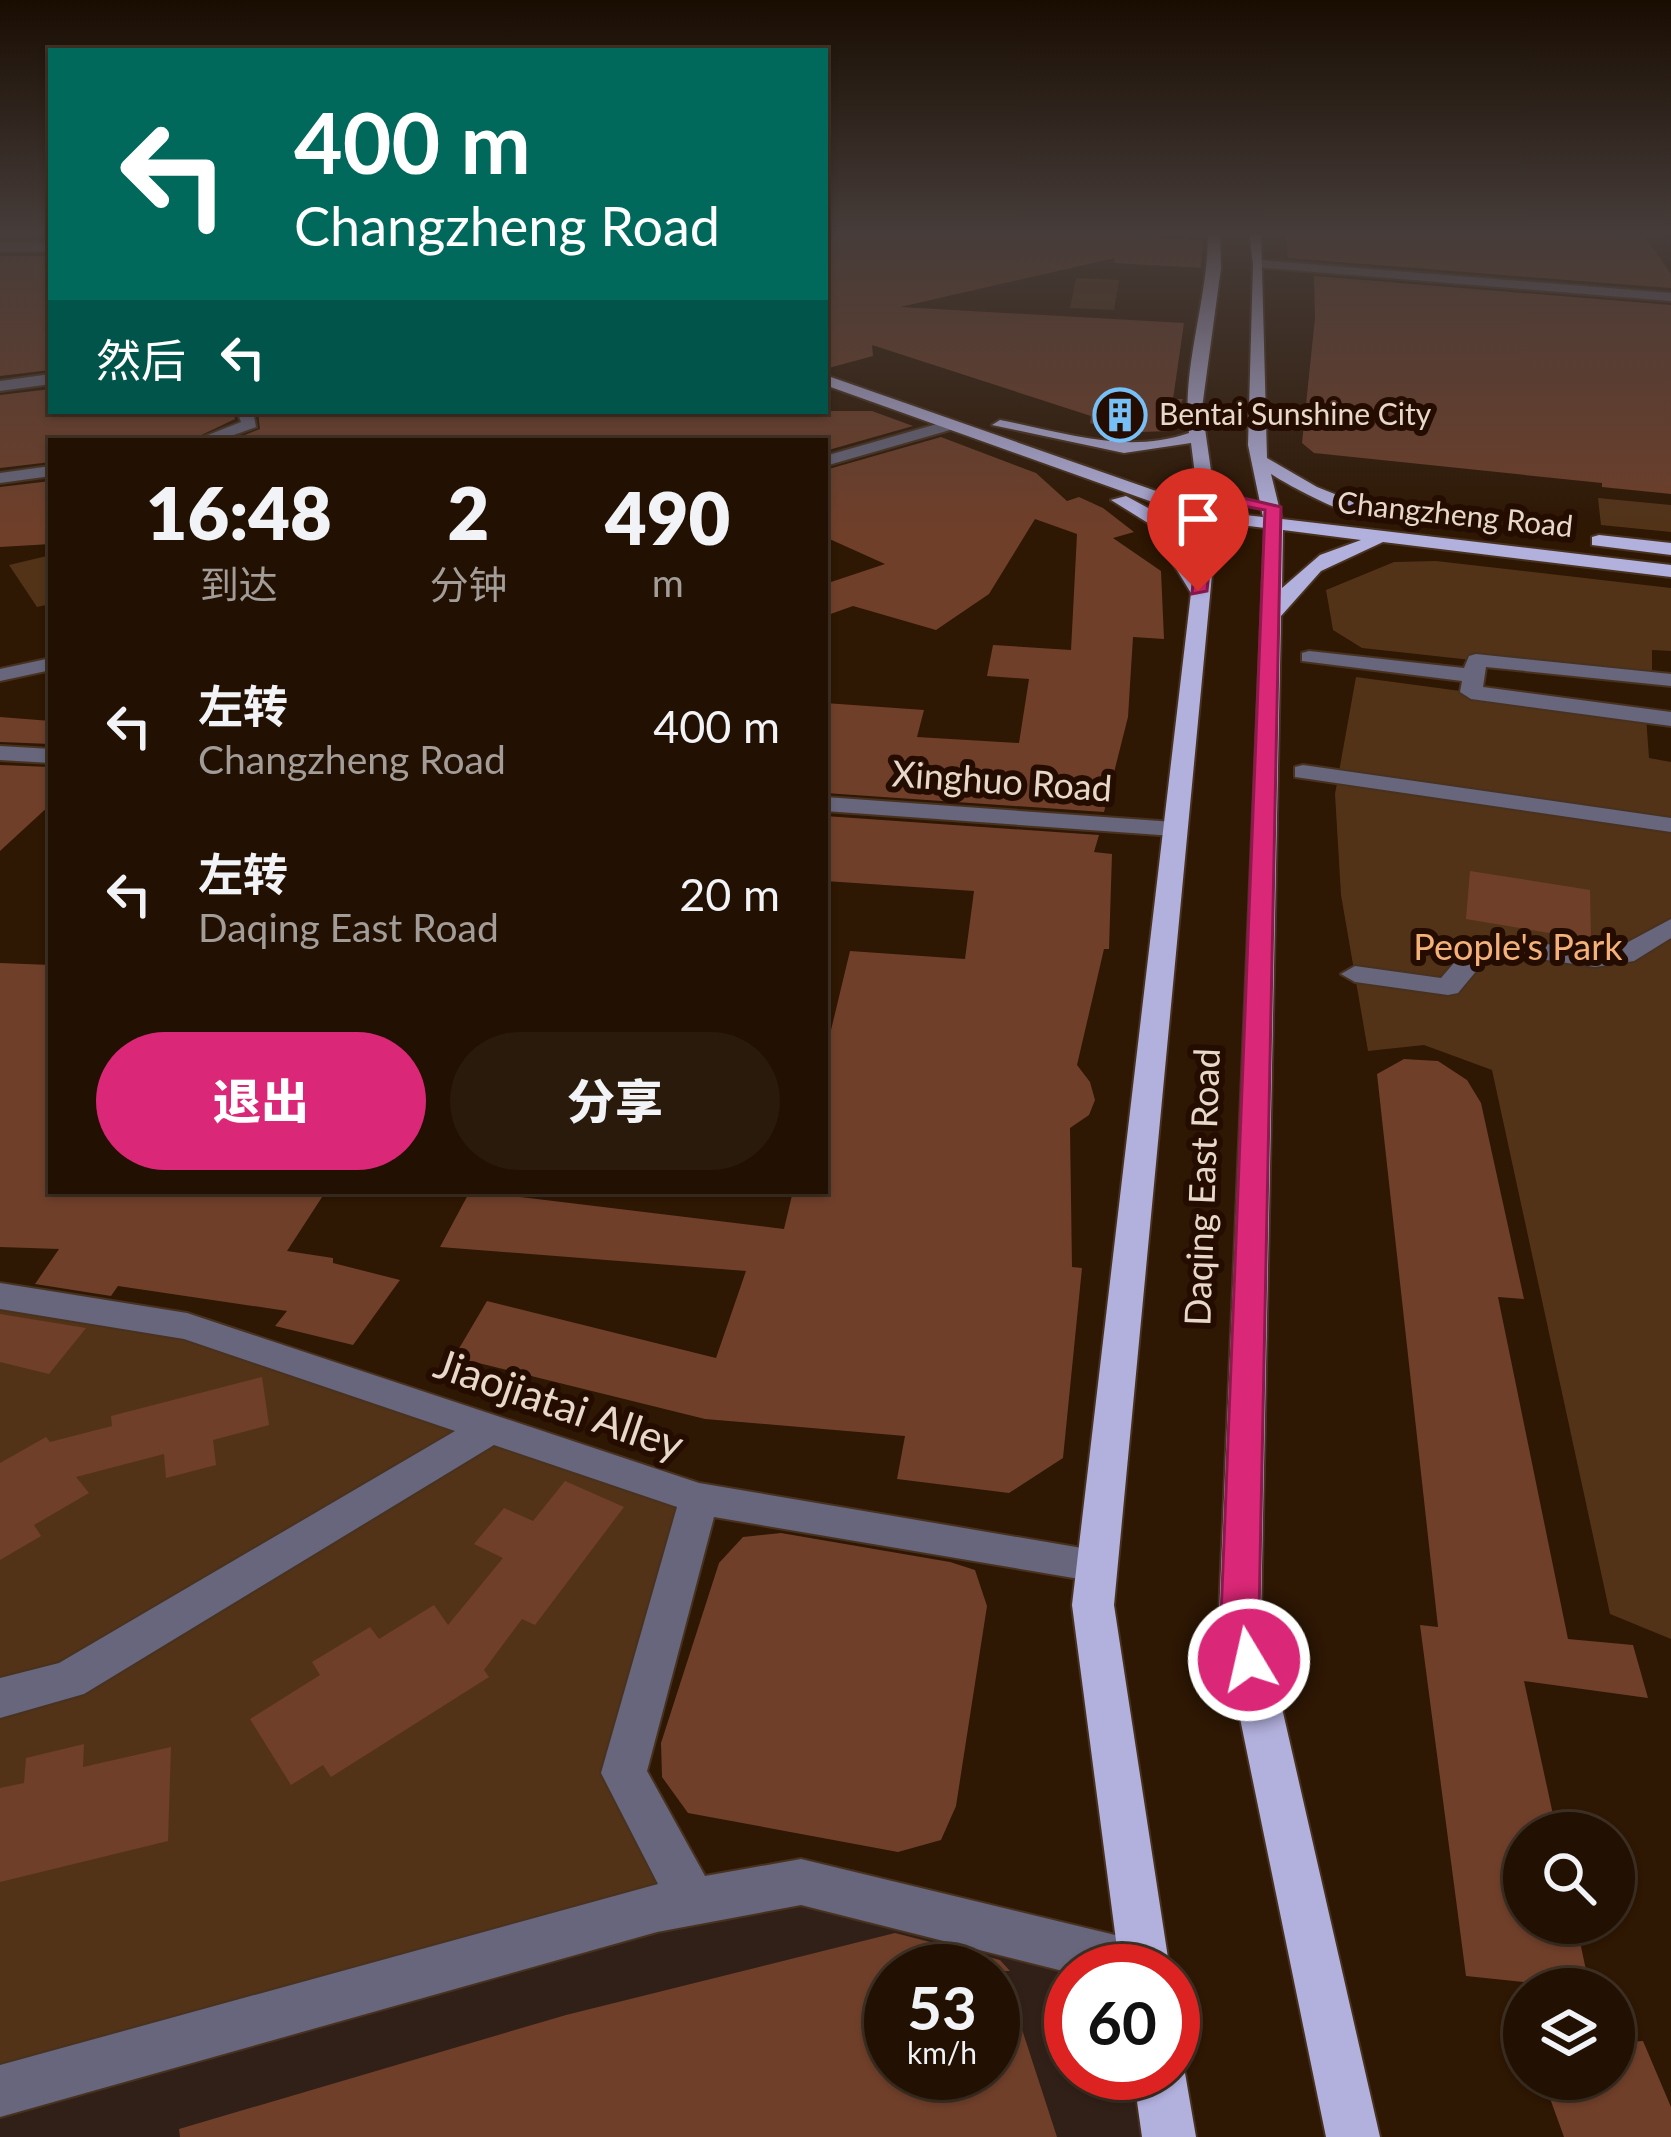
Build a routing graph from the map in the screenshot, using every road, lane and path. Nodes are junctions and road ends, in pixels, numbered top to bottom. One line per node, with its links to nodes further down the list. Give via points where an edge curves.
1 (1206, 331): 13 (main road, Daqing East Road)
2 (1258, 331): 16 (main road, Daqing East Road)
3 (48, 363): 4 (street)
4 (0, 368)
5 (828, 368): 11 (main road, Changzheng Road)
6 (48, 379): 8 (street)
7 (828, 381): 9 (main road, Changzheng Road)
8 (0, 386)
9 (883, 400): 12 (main road); 19 (main road, Changzheng Road)
10 (246, 414): 14 (street, via 250,424)
11 (983, 422): 13 (main road, via 1143,451); 19 (main road, Changzheng Road)
12 (944, 427): 15 (street); 24 (main road, via 1155,519)
13 (1198, 435): 19 (main road, Daqing East Road)
14 (210, 438)
15 (828, 460)
16 (1261, 461): 20 (main road, Daqing East Road); 21 (main road)
17 (48, 471): 18 (street)
18 (0, 478)
19 (1209, 506): 20 (main road, Changzheng Road); 24 (main road, Daqing East Road)
20 (1282, 515): 21 (main road, Changzheng Road); 21 (main road, Changzheng Road); 25 (main road, Daqing East Road)
21 (1387, 526): 22 (main road); 23 (main road, Changzheng Road); 25 (main road, via 1316,562)
22 (1671, 552)
23 (1671, 568)
24 (1198, 591): 37 (main road, Daqing East Road)
25 (1271, 616): 51 (main road, Daqing East Road, via 1240,1616)
26 (1309, 657): 29 (street)
27 (48, 665): 28 (street)
28 (0, 675)
29 (1474, 676): 30 (street, via 1476,660); 31 (street, via 1471,692)
30 (1671, 680)
31 (1671, 719)
32 (0, 753): 33 (street)
33 (48, 756)
34 (1303, 772): 36 (street)
35 (828, 804): 37 (street, Xinghuo Road)
36 (1671, 825)
37 (1174, 829): 43 (main road, Daqing East Road)
38 (1671, 927): 39 (street, via 1624,956 1474,956 1448,988)
39 (1355, 974)
40 (0, 1296): 41 (street, Jiaojiatai Alley, via 187,1326)
41 (491, 1428): 42 (street, Jiaojiatai Alley); 44 (street, via 69,1680)
42 (699, 1499): 43 (street, Jiaojiatai Alley); 45 (street, via 624,1773)
43 (1097, 1565): 47 (main road, Daqing East Road, via 1093,1605)
44 (0, 1698)
45 (693, 1901): 46 (street, via 801,1882); 48 (street)
46 (1046, 1944)
47 (1141, 1944)
48 (0, 2090)
49 (1163, 2100): 50 (main road)
50 (1168, 2137)
51 (1353, 2137)

